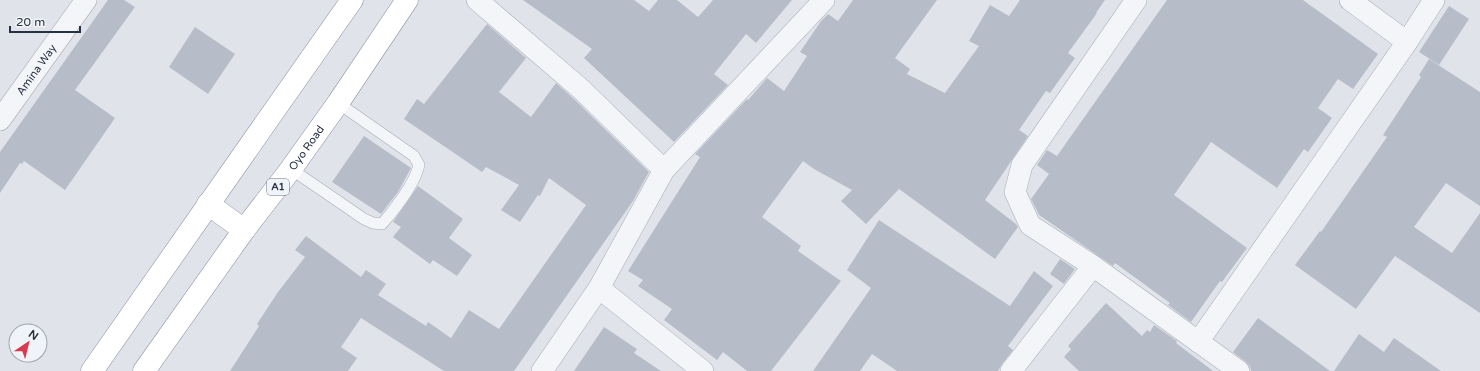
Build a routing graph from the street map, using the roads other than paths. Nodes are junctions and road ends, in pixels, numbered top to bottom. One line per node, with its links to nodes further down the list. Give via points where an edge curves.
1 (86, 0): 11 (street, Amina Way)
2 (352, 0): 14 (highway)
3 (408, 0): 10 (highway, Oyo Road / A1)
4 (476, 0): 13 (street, via 581,88)
5 (824, 0): 13 (street)
6 (1136, 0): 16 (street, via 1022,165 1015,192 1030,225)
7 (1350, 0): 9 (street)
8 (1434, 0): 9 (street)
9 (1407, 42): 18 (street)
10 (338, 103): 12 (highway, Oyo Road / A1); 12 (lane, via 414,156 419,165 417,174 391,214 382,224 373,224)
11 (0, 120)
12 (291, 169): 15 (highway, Oyo Road / A1)
13 (664, 170): 17 (street)
14 (208, 204): 15 (highway); 19 (highway)
15 (244, 230): 20 (highway, Oyo Road / A1)
16 (1093, 266): 18 (street); 23 (street)
17 (599, 288): 21 (street); 22 (street)
18 (1198, 342): 24 (street)
19 (92, 371)
20 (144, 371)
21 (542, 371)
22 (703, 371)
23 (1011, 371)
24 (1239, 371)

